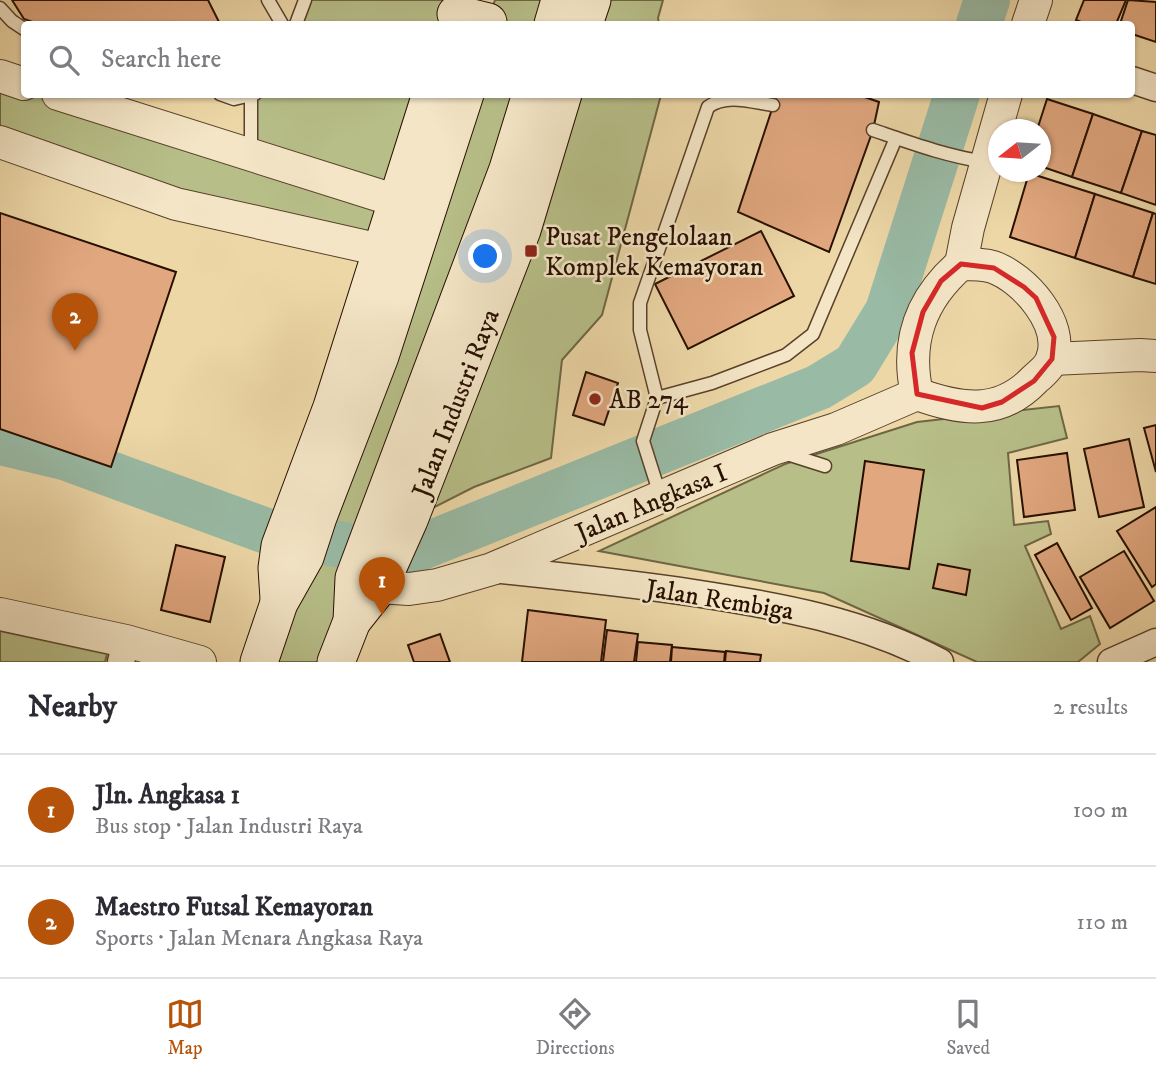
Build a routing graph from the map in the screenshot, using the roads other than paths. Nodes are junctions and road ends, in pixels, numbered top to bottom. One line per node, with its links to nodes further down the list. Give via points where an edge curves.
1 (268, 0): 7 (lane)
2 (305, 0): 8 (lane)
3 (560, 0): 9 (main road)
4 (592, 0): 10 (main road)
5 (1036, 0): 11 (street)
6 (0, 8): 12 (lane)
7 (280, 21)
8 (297, 21)
9 (554, 21)
10 (585, 21)
11 (1028, 21)
12 (21, 26)
13 (0, 76): 15 (street)
14 (1135, 81): 16 (street)
15 (21, 83)
16 (1156, 88)
17 (71, 98): 28 (street)
18 (253, 98): 28 (lane)
19 (430, 98): 31 (main road)
20 (464, 98): 42 (main road, via 380,356)
21 (530, 98): 30 (main road, Jalan Industri Raya)
22 (562, 98): 32 (main road, Jalan Industri Raya)
23 (1004, 98): 29 (street)
24 (774, 105): 38 (lane, via 726,99 708,107 639,303 640,330)
25 (873, 130): 26 (lane)
26 (896, 138): 29 (lane); 38 (lane, via 813,334 786,355)
27 (0, 142): 33 (street, via 176,204)
28 (243, 153): 31 (street)
29 (973, 160): 34 (street)
30 (508, 169): 32 (main road); 43 (main road, Jalan Industri Raya)
31 (397, 201): 33 (main road)
32 (522, 230): 43 (main road, Jalan Industri Raya)
33 (381, 250): 42 (main road, via 332,407)
34 (961, 264): 36 (street, via 994,268 1036,298 1054,337); 37 (street, via 942,281 923,312 912,353)
35 (1156, 356): 36 (street)
36 (1052, 359): 37 (street, via 1020,393 982,408)
37 (917, 394): 39 (street, Jalan Angkasa I, via 836,429)
38 (657, 398): 41 (lane, via 643,443)
39 (773, 449): 40 (lane); 41 (street, Jalan Angkasa I)
40 (825, 466)
41 (658, 487): 44 (street, Jalan Angkasa I)
42 (307, 510): 50 (main road, via 293,552 277,568 279,603)
43 (394, 514): 45 (main road, Jalan Industri Raya)
44 (492, 569): 45 (street, Jalan Angkasa I, via 409,589); 52 (street, Jalan Rembiga, via 605,580 796,610 859,628)
45 (376, 571): 51 (main road, Jalan Industri Raya)
46 (0, 614): 48 (street)
47 (1156, 642): 53 (street)
48 (123, 652): 49 (street)
49 (200, 662)
50 (258, 662)
51 (336, 662)
52 (940, 662)
53 (1111, 662)

